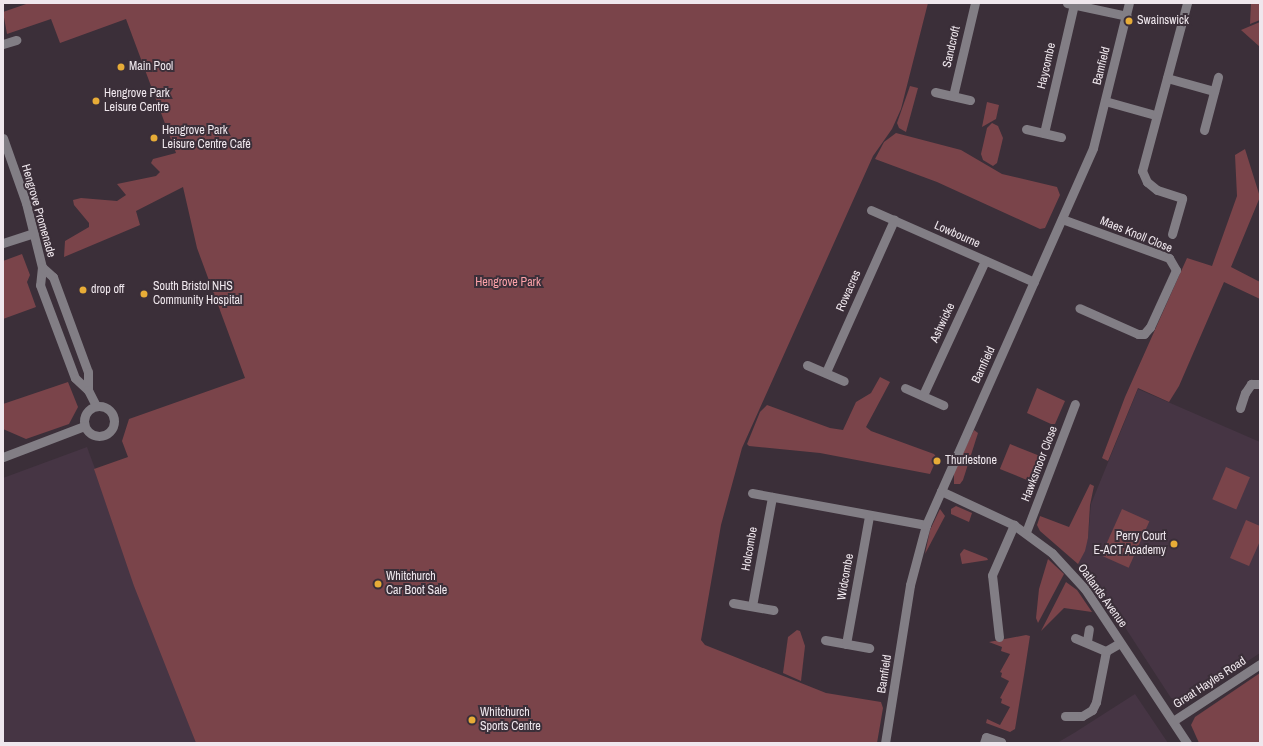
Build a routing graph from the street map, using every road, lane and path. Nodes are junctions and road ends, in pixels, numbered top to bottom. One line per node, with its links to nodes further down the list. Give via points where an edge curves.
1 (975, 3): 12 (street, Sandcroft)
2 (1129, 3): 5 (street, Bamfield)
3 (1187, 3): 9 (street)
4 (1070, 4): 5 (street); 18 (street, Haycombe)
5 (1127, 16): 14 (street, Bamfield)
6 (16, 40): 7 (street)
7 (3, 44)
8 (1218, 77): 10 (street)
9 (1167, 78): 10 (street); 15 (street)
10 (1214, 91): 17 (street)
11 (935, 92): 12 (street)
12 (953, 96): 13 (street)
13 (970, 100)
14 (1106, 101): 15 (street); 23 (street, Bamfield, via 1093,148)
15 (1156, 115): 25 (street, via 1142,171 1147,182 1157,190 1182,198)
16 (1026, 129): 18 (street)
17 (1204, 130)
18 (1044, 133): 19 (street)
19 (1061, 137)
20 (3, 138): 24 (street, Hengrove Promenade, via 26,203)
21 (871, 210): 22 (street, Lowbourne)
22 (894, 220): 27 (street, Lowbourne); 32 (street, Rowacres)
23 (1062, 220): 29 (street, Bamfield); 30 (street, Maes Knoll Close, via 1169,258 1176,270 1150,327 1144,334 1138,334)
24 (33, 233): 26 (street); 28 (street, Hengrove Promenade)
25 (1172, 234)
26 (3, 244)
27 (985, 261): 29 (street, Lowbourne); 37 (street, Ashwicke)
28 (42, 267): 36 (street, Hengrove Promenade, via 53,277 64,304 88,372); 36 (street, Hengrove Promenade, via 40,285 68,362 75,378)
29 (1034, 282): 44 (street, Bamfield)
30 (1079, 308)
31 (807, 365): 32 (street)
32 (826, 372): 33 (street)
33 (844, 381)
34 (1260, 384): 41 (street, via 1251,384)
35 (905, 388): 37 (street)
36 (88, 390): 40 (street, Hengrove Promenade)
37 (923, 395): 39 (street)
38 (1076, 404): 50 (street, Hawksmoor Close)
39 (943, 405)
40 (96, 406): 42 (street, via 85,415); 42 (street, via 105,407 114,417 112,430 106,440 91,435)
41 (1240, 408)
42 (84, 426): 43 (street)
43 (3, 457)
44 (941, 491): 48 (street, Bamfield); 49 (street, Oatlands Avenue)
45 (752, 493): 46 (street)
46 (772, 497): 47 (street); 52 (street, Holcombe)
47 (869, 516): 48 (street); 60 (street, Widcombe)
48 (926, 525): 67 (street, Bamfield, via 910,585)
49 (1014, 525): 50 (street, Oatlands Avenue); 55 (street, via 992,575)
50 (1026, 532): 59 (street, Oatlands Avenue, via 1072,573)
51 (733, 602): 52 (street)
52 (752, 606): 53 (street)
53 (773, 610)
54 (1089, 629): 58 (street)
55 (999, 637)
56 (1076, 638): 58 (street)
57 (826, 640): 60 (street)
58 (1087, 641): 62 (street)
59 (1120, 643): 62 (street); 65 (street, Oatlands Avenue)
60 (846, 644): 61 (street)
61 (869, 648)
62 (1106, 651): 64 (street, via 1096,702 1092,710 1082,716)
63 (1260, 664): 65 (street, Great Hayles Road)
64 (1065, 716)
65 (1173, 721): 69 (street, Oatlands Avenue)
66 (1001, 742): 68 (street, via 986,737)
67 (885, 743)
68 (984, 743)
69 (1187, 743)

